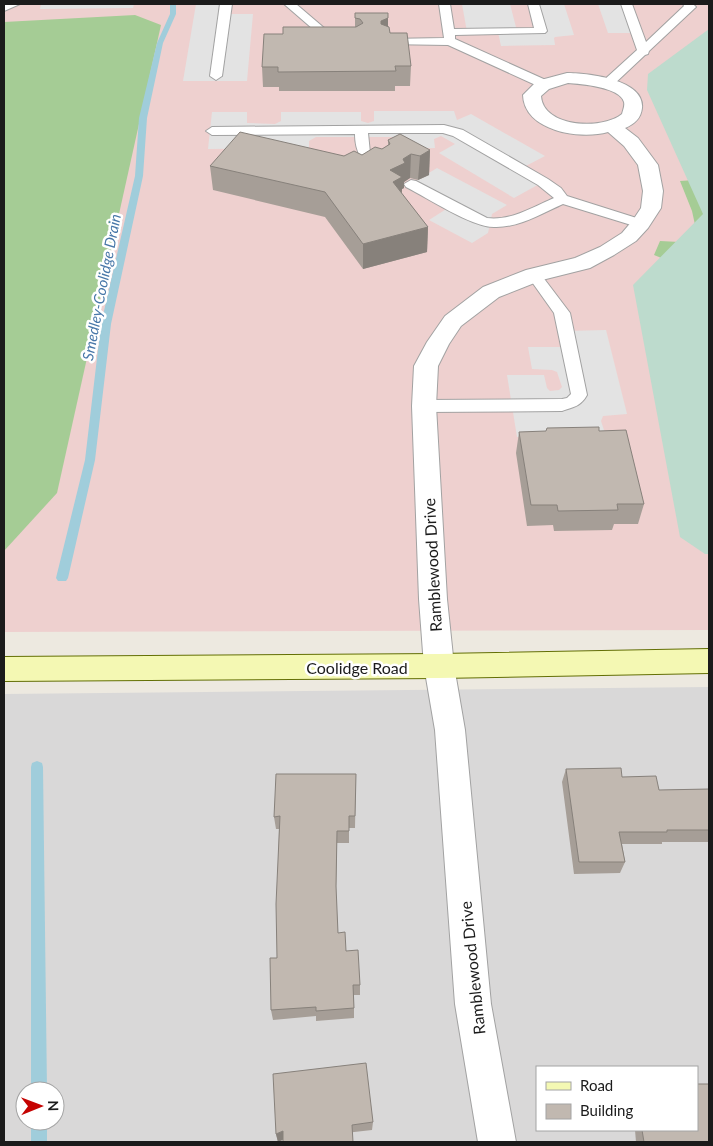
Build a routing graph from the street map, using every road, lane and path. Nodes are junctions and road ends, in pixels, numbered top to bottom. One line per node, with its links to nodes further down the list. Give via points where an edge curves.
1 (14, 4): 8 (lane)
2 (226, 4): 13 (lane)
3 (289, 4): 10 (lane, via 324,34)
4 (444, 4): 9 (lane)
5 (534, 4): 9 (lane, via 541,31)
6 (626, 4): 12 (lane)
7 (688, 4): 12 (lane, via 690,7)
8 (4, 8)
9 (450, 37): 11 (lane); 15 (lane)
10 (346, 42)
11 (388, 42)
12 (644, 52): 14 (lane)
13 (216, 76)
14 (608, 83): 15 (street, via 588,78 567,78); 16 (street, via 625,93 634,105 632,114)
15 (544, 84): 16 (street, via 531,98 539,115 550,122 582,130)
16 (613, 127): 22 (street, Ramblewood Drive, via 631,142 648,165 654,191 651,208)
17 (361, 130): 18 (lane); 19 (lane, via 362,152); 21 (lane, via 444,129 458,133 556,191)
18 (212, 131)
19 (381, 168)
20 (411, 184): 21 (lane, via 490,223 514,220)
21 (562, 199): 22 (lane)
22 (641, 224): 23 (street, Ramblewood Drive, via 629,237 582,263)
23 (534, 275): 24 (street, Ramblewood Drive, via 491,292 453,321 426,366); 24 (lane, via 562,313 579,395 573,402 562,405)
24 (424, 406): 26 (street, Ramblewood Drive)
25 (709, 661): 26 (street, Coolidge Road)
26 (438, 666): 27 (street, Coolidge Road); 28 (street, Ramblewood Drive, via 450,730 473,1004)
27 (4, 670)
28 (497, 1142)

